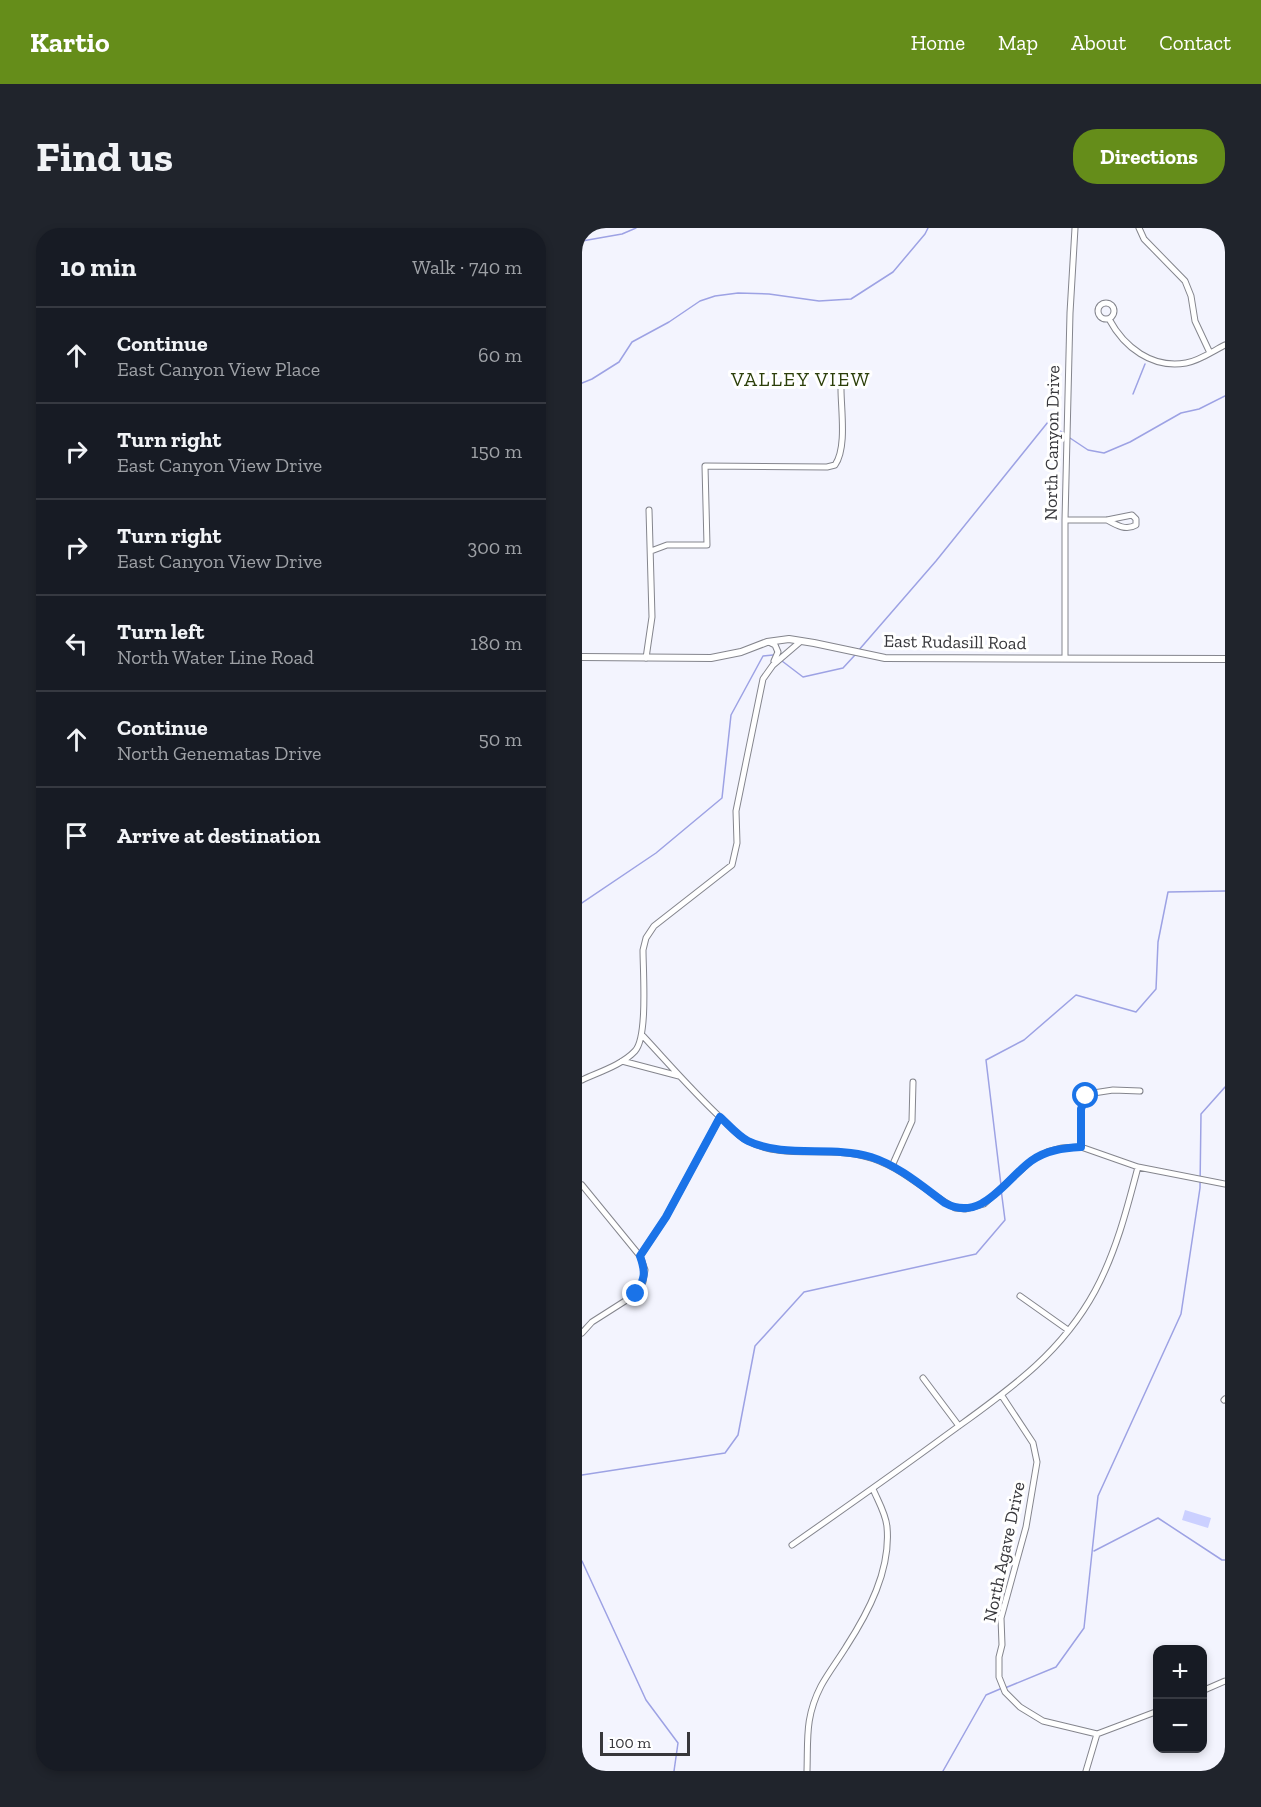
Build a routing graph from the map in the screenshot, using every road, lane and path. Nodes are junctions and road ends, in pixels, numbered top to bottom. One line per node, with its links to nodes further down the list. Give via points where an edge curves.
1 (1075, 228): 8 (street, North Canyon Drive)
2 (1139, 228): 5 (street, via 1144,239 1185,281 1195,321)
3 (1109, 319): 5 (street, via 1130,348 1156,361 1187,363)
4 (1225, 345): 5 (street)
5 (1210, 353)
6 (841, 389): 10 (street, via 840,459 835,465 705,466 707,545 667,545)
7 (649, 510): 10 (street)
8 (1065, 520): 9 (street); 15 (street, North Canyon Drive)
9 (1107, 520): 9 (street, via 1118,526 1136,525 1132,515)
10 (651, 550): 14 (street, via 652,617)
11 (768, 641): 12 (street, East Rudasill Road); 14 (street, East Rudasill Road, via 711,658); 17 (street, via 778,652)
12 (801, 641): 15 (street, East Rudasill Road, via 885,658); 17 (street)
13 (582, 657): 14 (street, East Rudasill Road)
14 (646, 658)
15 (1065, 658): 16 (street, East Rudasill Road)
16 (1225, 659)
17 (771, 667): 18 (street, via 764,679 742,779 732,865 663,918 646,938)
18 (643, 1036): 19 (street, via 637,1050); 20 (street)
19 (622, 1061): 20 (street); 21 (street)
20 (679, 1077): 24 (street)
21 (582, 1080)
22 (913, 1082): 26 (street, via 912,1121)
23 (1140, 1091): 25 (street, via 1087,1094 1081,1109)
24 (720, 1117): 26 (street, via 745,1140 765,1148 861,1155); 30 (street, via 666,1217)
25 (1081, 1147): 26 (street, via 1062,1148 1032,1160 984,1204 966,1209 945,1203); 27 (street)
26 (892, 1166)
27 (1138, 1167): 28 (street); 32 (street, via 1119,1234 1094,1292)
28 (1225, 1184)
29 (582, 1185): 30 (street)
30 (640, 1256): 33 (street, via 645,1270 636,1294 592,1322)
31 (1020, 1296): 32 (street)
32 (1068, 1330): 35 (street, via 1036,1367)
33 (582, 1333)
34 (923, 1378): 36 (street)
35 (1002, 1396): 36 (street); 42 (street, North Agave Drive, via 1033,1443 1037,1462 1026,1527 1001,1618 999,1677 1005,1692 1020,1707 1043,1720)
36 (959, 1426): 37 (street)
37 (873, 1489): 38 (street); 43 (street, via 887,1527 882,1570 871,1606 815,1701 807,1725)
38 (792, 1545)
39 (1225, 1681): 40 (street)
40 (1207, 1690)
41 (1153, 1713): 42 (street)
42 (1097, 1734): 44 (street)
43 (807, 1771)
44 (1086, 1771)

